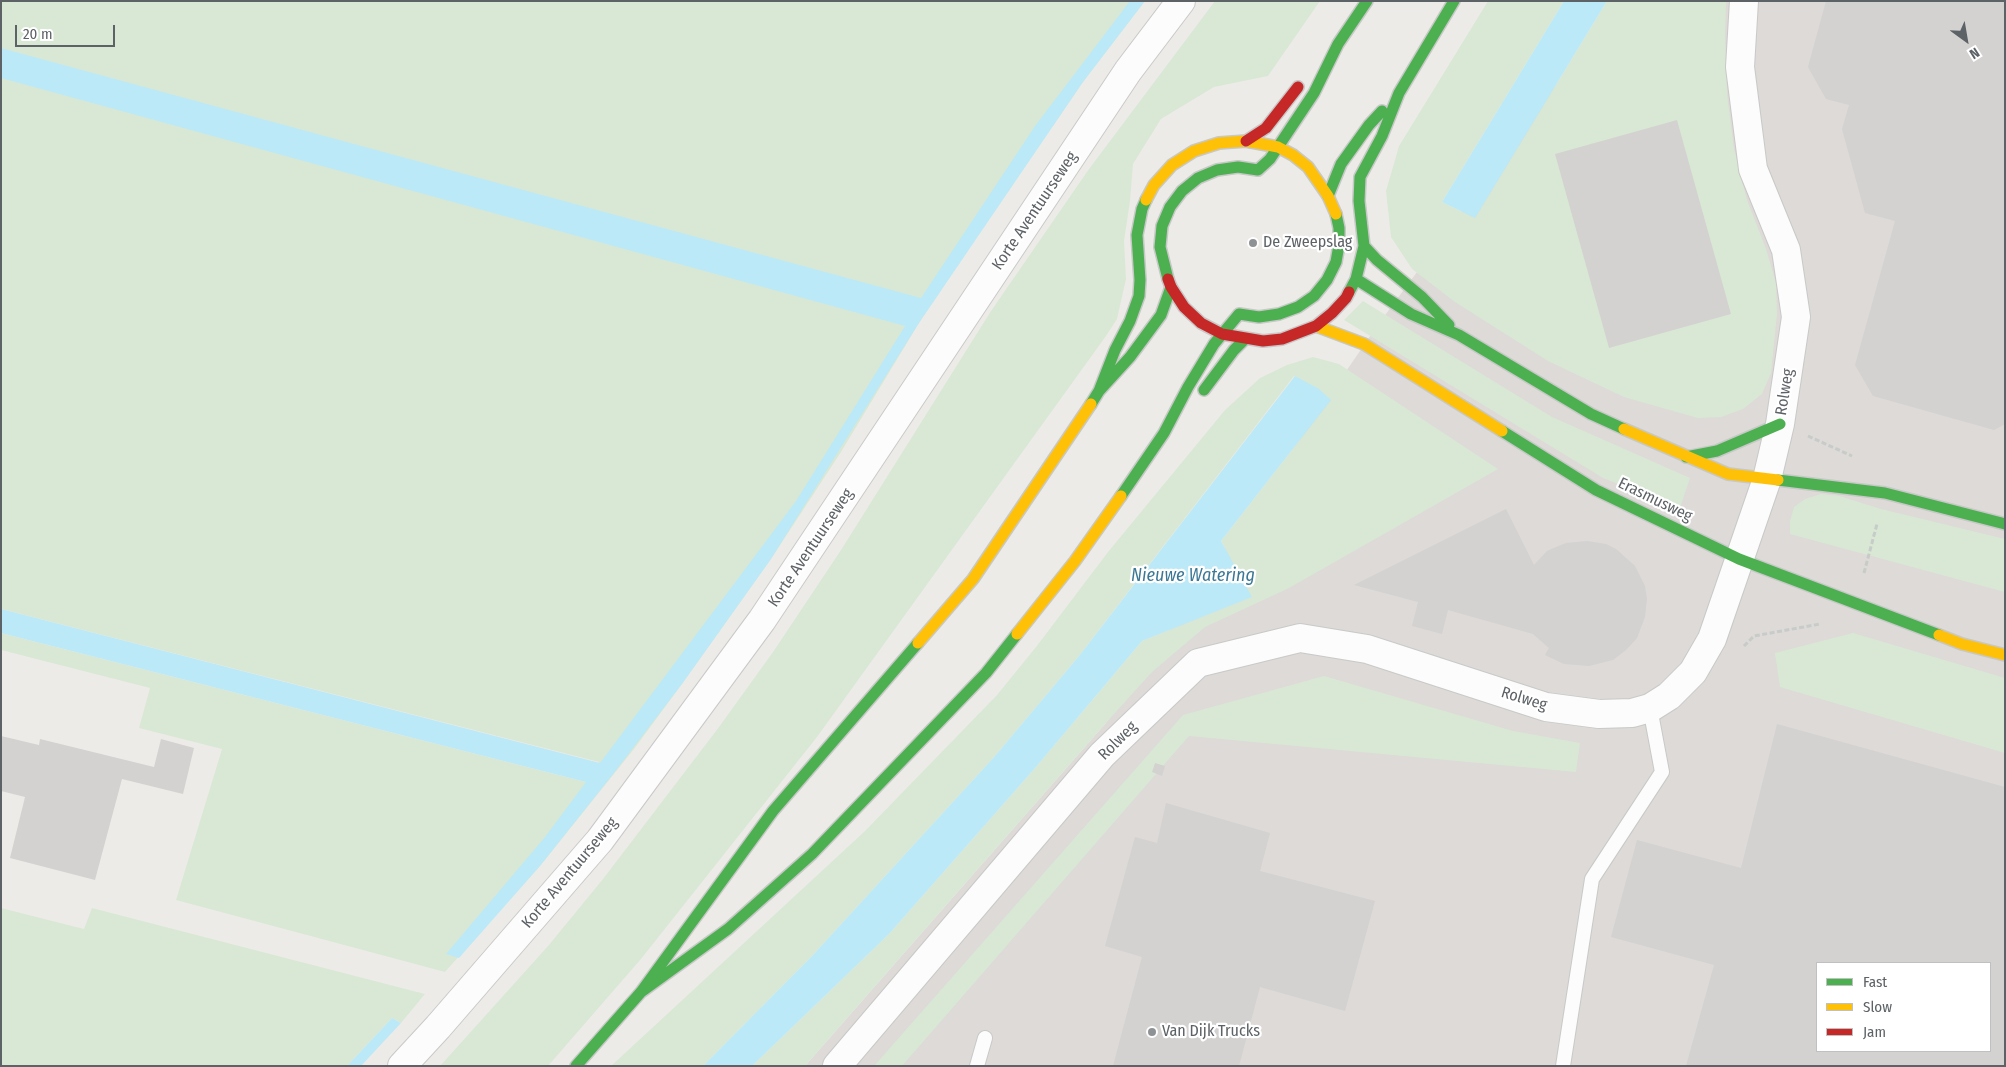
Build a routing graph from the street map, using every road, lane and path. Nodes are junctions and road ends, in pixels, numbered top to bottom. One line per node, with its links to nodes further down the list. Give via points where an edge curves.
1 (1181, 1): 28 (street, Korte Aventuurseweg, via 1128,71 751,636 600,840)
2 (1367, 1): 5 (main road)
3 (1454, 1): 6 (main road)
4 (1744, 1): 18 (street, Rolweg, via 1740,67 1753,169 1786,250 1796,317)
5 (1338, 44): 7 (main road, via 1266,128); 8 (main road, via 1314,93)
6 (1399, 93): 9 (main road, via 1369,125 1341,164); 10 (main road, via 1382,136 1360,177)
7 (1246, 141): 8 (main road); 17 (main road, via 1220,143 1194,151 1172,165 1154,185 1142,209 1137,235 1139,296)
8 (1278, 147): 9 (main road, via 1308,167); 12 (main road, via 1258,170 1238,167 1217,170 1198,178 1182,191 1162,226 1160,247)
9 (1328, 196): 11 (main road, via 1339,228 1339,246)
10 (1364, 246): 11 (main road); 15 (main road)
11 (1346, 270): 13 (main road, via 1341,303); 14 (main road, via 1327,280 1314,296 1298,307 1260,317 1239,314); 15 (main road, via 1411,314)
12 (1171, 287): 14 (main road, via 1184,307 1201,323); 17 (main road, via 1161,315 1130,357)
13 (1316, 326): 16 (main road, via 1282,339); 23 (main road, Erasmusweg, via 1364,344 1596,490)
14 (1222, 334): 16 (main road); 19 (main road, via 1188,387)
15 (1459, 334): 20 (main road, via 1591,414)
16 (1245, 339): 19 (main road, via 1201,394)
17 (1098, 391): 26 (main road, via 973,579 773,810)
18 (1780, 424): 20 (main road, via 1717,451); 21 (street, Rolweg)
19 (1164, 433): 26 (main road, via 1075,561 986,673 812,854 728,929)
20 (1686, 457): 21 (main road, via 1728,474)
21 (1767, 479): 22 (main road, via 1885,493); 23 (street, Rolweg)
22 (2005, 524)
23 (1739, 559): 24 (main road, Erasmusweg, via 1962,644); 25 (street, Rolweg, via 1712,639 1693,672 1669,696)
24 (2005, 655)
25 (1650, 708): 30 (street, Rolweg, via 1632,713 1599,714 1546,707 1368,649 1300,638 1198,663 1102,756); 32 (lane, via 1662,772 1592,879)
26 (642, 992): 29 (main road)
27 (985, 1038): 31 (lane)
28 (402, 1066)
29 (576, 1066)
30 (836, 1066)
31 (977, 1066)
32 (1563, 1066)

